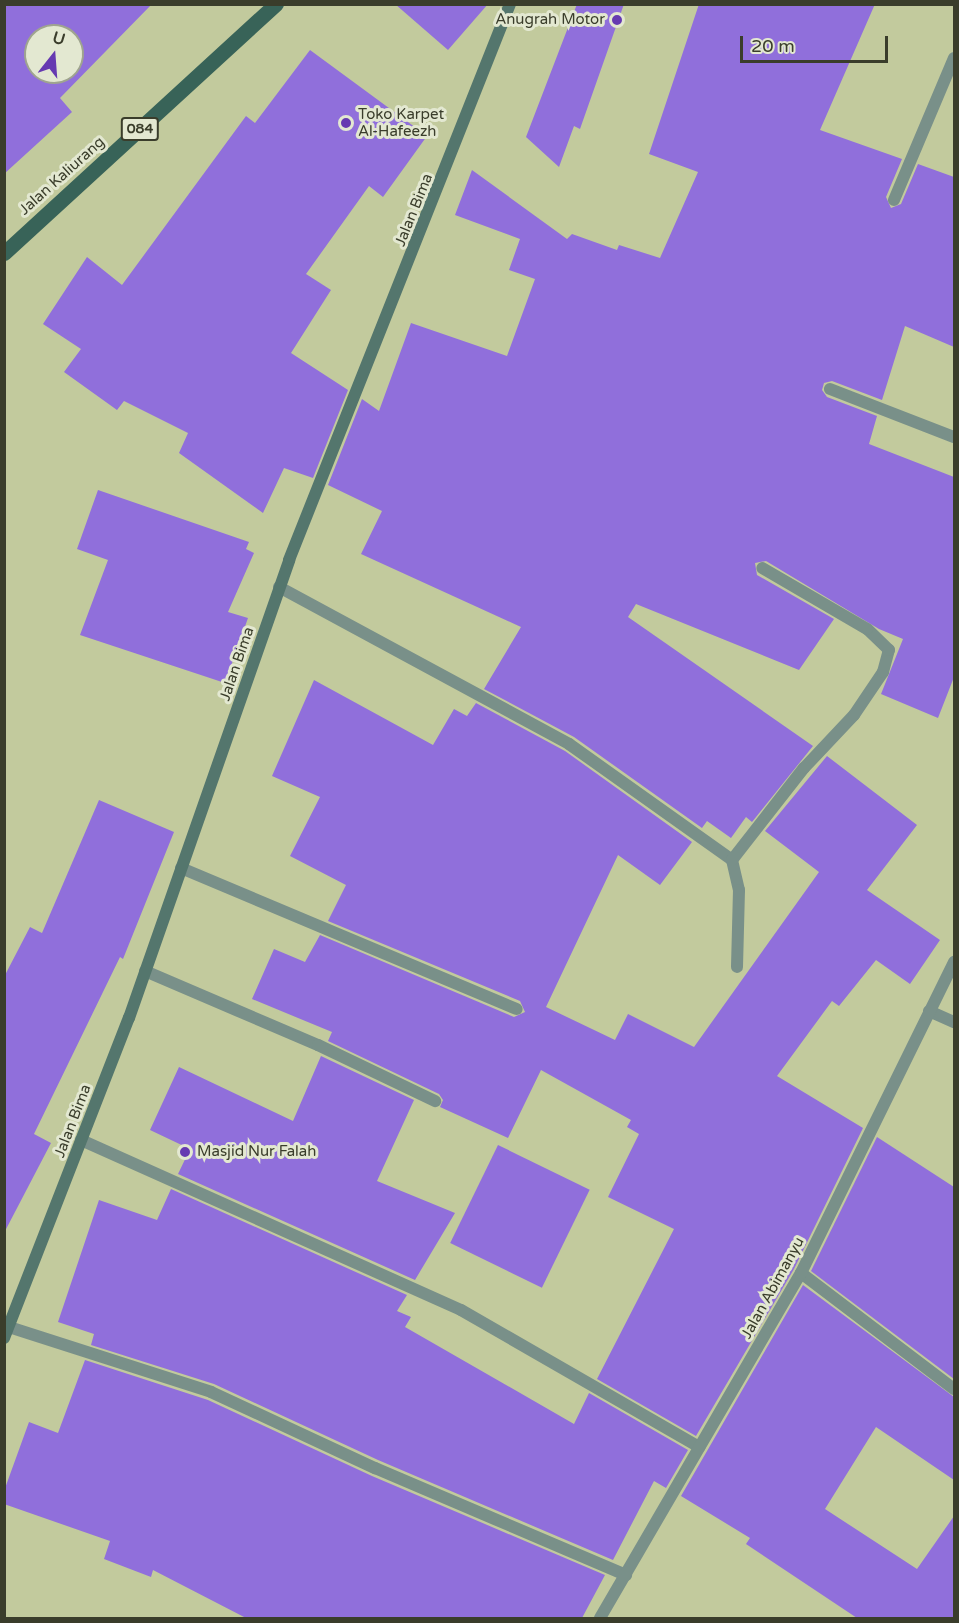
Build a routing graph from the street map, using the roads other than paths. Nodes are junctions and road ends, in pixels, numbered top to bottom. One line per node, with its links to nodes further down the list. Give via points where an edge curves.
1 (276, 4): 5 (main road, Jalan Kaliurang / 084)
2 (510, 4): 9 (street, Jalan Bima)
3 (954, 58): 4 (street)
4 (894, 200)
5 (4, 253)
6 (830, 389): 7 (street)
7 (954, 437)
8 (762, 568): 10 (street, via 858,623 889,650 884,672 854,716 804,768)
9 (279, 587): 10 (street, via 570,744); 11 (street, Jalan Bima)
10 (732, 860): 13 (street, via 739,890)
11 (181, 868): 14 (street, Jalan Bima); 15 (street)
12 (954, 962): 16 (street, Jalan Abimanyu)
13 (737, 966)
14 (145, 971): 18 (street, via 265,1021); 19 (street, Jalan Bima)
15 (516, 1010)
16 (929, 1011): 17 (street); 20 (street, Jalan Abimanyu)
17 (954, 1022)
18 (435, 1101)
19 (81, 1140): 21 (street, Jalan Bima); 23 (street, via 461,1310)
20 (801, 1273): 22 (street); 23 (street, Jalan Abimanyu)
21 (7, 1332): 24 (street, via 211,1392 375,1468)
22 (954, 1389)
23 (699, 1447): 24 (street, Jalan Abimanyu)
24 (626, 1575): 25 (street, Jalan Abimanyu)
25 (600, 1618)

